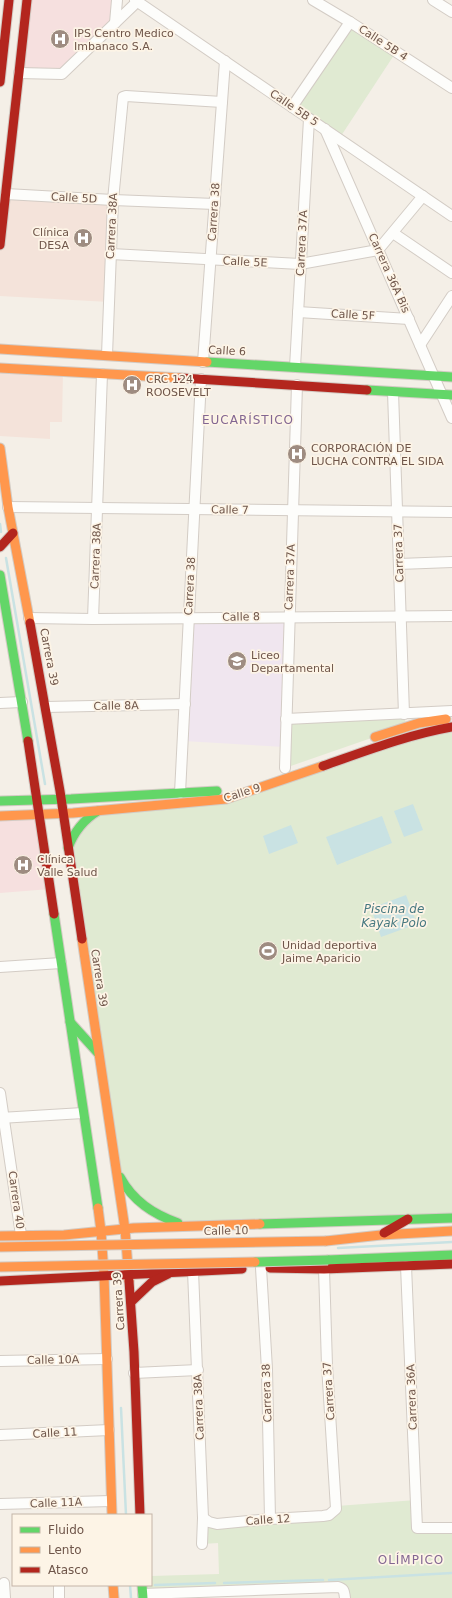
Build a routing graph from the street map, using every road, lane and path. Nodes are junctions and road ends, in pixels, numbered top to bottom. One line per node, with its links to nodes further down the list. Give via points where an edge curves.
1 (9, 0): 12 (main road)
2 (27, 0): 13 (main road)
3 (117, 0): 10 (street)
4 (137, 0): 10 (street); 11 (street, Calle 5B 5)
5 (313, 0): 7 (street, Calle 5B 4)
6 (434, 0): 8 (street)
7 (326, 3): 9 (street, Calle 5B 4)
8 (452, 12)
9 (350, 22): 15 (street, Calle 5B 4); 17 (street)
10 (115, 23): 13 (street, via 62,74)
11 (225, 61): 16 (street, Carrera 38); 17 (street, Calle 5B 5)
12 (1, 66): 14 (main road)
13 (19, 73): 20 (main road)
14 (0, 82)
15 (452, 88)
16 (222, 102): 22 (street, Carrera 38A, via 123,97); 23 (street, Carrera 38)
17 (292, 107): 18 (street, Calle 5B 5)
18 (309, 119): 19 (street, Calle 5B 5); 30 (street, Carrera 37A)
19 (325, 129): 21 (street, Calle 5B 5); 27 (street, Carrera 36A Bis)
20 (6, 194): 22 (street, Calle 5D); 26 (main road)
21 (423, 196): 24 (street, Calle 5B 5); 25 (street)
22 (113, 200): 23 (street, Calle 5D); 28 (street, Carrera 38A)
23 (215, 204): 29 (street, Carrera 38)
24 (452, 216)
25 (393, 233): 27 (street); 31 (street)
26 (0, 243)
27 (378, 250): 30 (street, Calle 5E); 34 (street, Carrera 36A Bis)
28 (111, 254): 29 (street, Calle 5E); 37 (street, Carrera 38A)
29 (210, 260): 30 (street, Calle 5E); 39 (street, Carrera 38)
30 (300, 264): 33 (street, Carrera 37A)
31 (452, 273)
32 (452, 296): 35 (street)
33 (298, 312): 34 (street, Calle 5F); 41 (street, Carrera 37A)
34 (409, 319): 35 (street, Carrera 36A Bis)
35 (420, 345): 44 (street, Carrera 36A Bis)
36 (0, 349): 37 (main road, Calle 6)
37 (107, 355): 38 (main road, Calle 6)
38 (152, 358): 39 (main road, Calle 6); 46 (main road)
39 (203, 362): 40 (main road, Calle 6)
40 (270, 365): 41 (main road, Calle 6); 48 (main road)
41 (295, 367): 44 (main road, Calle 6)
42 (0, 368): 43 (main road)
43 (102, 374): 46 (main road); 55 (street, Carrera 38A)
44 (434, 375): 45 (main road, Calle 6); 51 (street, Carrera 36A Bis)
45 (452, 377)
46 (176, 378): 47 (main road)
47 (200, 379): 48 (main road); 56 (street, Carrera 38)
48 (244, 382): 49 (main road)
49 (297, 385): 50 (main road); 57 (street, Carrera 37A)
50 (393, 392): 51 (main road); 58 (street, Carrera 37)
51 (447, 395): 52 (street, Carrera 36A Bis)
52 (452, 418)
53 (0, 448): 54 (main road, Carrera 39)
54 (8, 507): 55 (street, Calle 7); 60 (main road, Carrera 39)
55 (97, 508): 56 (street, Calle 7); 71 (street, Carrera 38A)
56 (194, 509): 57 (street, Calle 7); 70 (street, Carrera 38)
57 (292, 510): 58 (street, Calle 7); 68 (street, Carrera 37A)
58 (397, 512): 59 (street, Calle 7); 63 (street, Carrera 37)
59 (452, 512)
60 (13, 533): 61 (main road); 69 (main road, Carrera 39)
61 (0, 547)
62 (452, 562): 63 (street)
63 (399, 564): 66 (street, Carrera 37)
64 (0, 575): 65 (main road, Carrera 39)
65 (3, 609): 72 (main road, Carrera 39)
66 (401, 616): 67 (street, Calle 8); 68 (street, Calle 8); 77 (street, Carrera 37)
67 (452, 616)
68 (289, 617): 70 (street, Calle 8); 78 (street, Carrera 37A)
69 (29, 618): 71 (street, Calle 8); 75 (main road, Carrera 39)
70 (189, 618): 71 (street, Calle 8); 74 (street, Carrera 38)
71 (93, 619)
72 (22, 702): 73 (street); 85 (main road, Carrera 39)
73 (0, 703)
74 (185, 704): 75 (street, Calle 8A); 84 (street, Carrera 38)
75 (46, 707): 86 (main road, Carrera 39)
76 (452, 712): 77 (street)
77 (404, 714): 78 (street)
78 (286, 719): 82 (street, Carrera 37A)
79 (452, 719): 81 (main road, via 422,722 363,741)
80 (452, 727): 81 (main road, Calle 9, via 412,735)
81 (375, 747): 88 (main road, Calle 9, via 226,799)
82 (285, 768)
83 (224, 789): 84 (main road, Calle 9)
84 (180, 793): 86 (main road, Calle 9)
85 (36, 799): 86 (main road, Calle 9); 87 (main road, Calle 9); 90 (main road, Carrera 39)
86 (61, 799): 89 (main road, Carrera 39)
87 (0, 801)
88 (101, 810): 89 (main road, Calle 9); 92 (main road, via 79,825)
89 (63, 813): 90 (main road, Calle 9); 92 (main road, Carrera 39)
90 (39, 814): 91 (main road, Calle 9); 93 (main road, Carrera 39)
91 (0, 816)
92 (68, 848): 96 (main road, Carrera 39)
93 (61, 963): 94 (street); 95 (main road, Carrera 39)
94 (0, 967)
95 (70, 1022): 96 (main road); 98 (main road, Carrera 39)
96 (98, 1053): 100 (main road, Carrera 39)
97 (0, 1093): 99 (street, Carrera 40)
98 (83, 1113): 99 (street); 106 (main road, Carrera 39)
99 (2, 1118): 108 (street, Carrera 40)
100 (116, 1168): 104 (main road, via 123,1185 144,1206 168,1220); 105 (main road, Carrera 39)
101 (452, 1218): 102 (main road, Calle 10)
102 (408, 1219): 103 (main road, Calle 10); 110 (main road)
103 (211, 1225): 104 (main road, Calle 10); 124 (main road, via 166,1240 156,1246 153,1252 154,1261)
104 (196, 1226): 105 (main road, Calle 10)
105 (125, 1229): 106 (main road, Calle 10); 112 (main road, Carrera 39)
106 (101, 1231): 109 (main road, Calle 10); 127 (main road, Carrera 39)
107 (452, 1231): 110 (main road, Calle 10)
108 (21, 1235): 109 (main road, Calle 10); 111 (main road, Calle 10)
109 (64, 1235): 128 (main road, via 76,1240 84,1253 79,1268)
110 (381, 1235): 113 (main road, Calle 10, bridge, via 326,1241)
111 (0, 1236)
112 (127, 1246): 126 (main road, Carrera 39); 127 (main road, via 124,1261 119,1268)
113 (0, 1247)
114 (452, 1255): 116 (main road)
115 (357, 1259): 116 (main road); 117 (main road); 122 (main road)
116 (371, 1259): 120 (main road)
117 (326, 1264): 119 (main road, bridge); 121 (main road); 122 (main road); 139 (street, Carrera 37, via 327,1365 337,1506)
118 (452, 1264): 120 (main road)
119 (0, 1266)
120 (401, 1266): 122 (main road); 144 (street, Carrera 36A, via 416,1528)
121 (261, 1268): 123 (main road); 143 (street, Carrera 38, via 267,1369)
122 (336, 1268)
123 (193, 1271): 125 (main road); 133 (street, Carrera 38A)
124 (167, 1272): 125 (main road); 126 (main road)
125 (179, 1272): 130 (main road, via 154,1280)
126 (129, 1274): 127 (main road); 130 (main road, Carrera 39)
127 (104, 1275): 128 (main road); 131 (main road, Carrera 39)
128 (62, 1277): 129 (main road)
129 (0, 1281)
130 (131, 1302): 134 (main road, Carrera 39)
131 (106, 1359): 132 (street, Calle 10A); 135 (main road, Carrera 39)
132 (0, 1361)
133 (198, 1370): 134 (street); 142 (street, Carrera 38A)
134 (134, 1373): 141 (main road, Carrera 39)
135 (109, 1430): 136 (street, Calle 11); 137 (main road, Carrera 39)
136 (0, 1435)
137 (111, 1501): 138 (street, Calle 11A); 140 (main road, Carrera 39)
138 (0, 1504)
139 (334, 1513): 143 (street, Calle 12)
140 (112, 1514)
141 (140, 1514)
142 (203, 1518): 143 (street, Calle 12, via 217,1524); 145 (street, Carrera 38A)
143 (270, 1519)
144 (452, 1528)
145 (202, 1544)
146 (6, 1583): 153 (street)
147 (59, 1586): 154 (street)
148 (113, 1586): 155 (main road)
149 (143, 1592): 152 (street)
150 (279, 1594): 151 (street, via 338,1587 342,1588); 152 (street)
151 (344, 1594)
152 (215, 1595)
153 (5, 1598)
154 (59, 1598)
155 (114, 1598)

